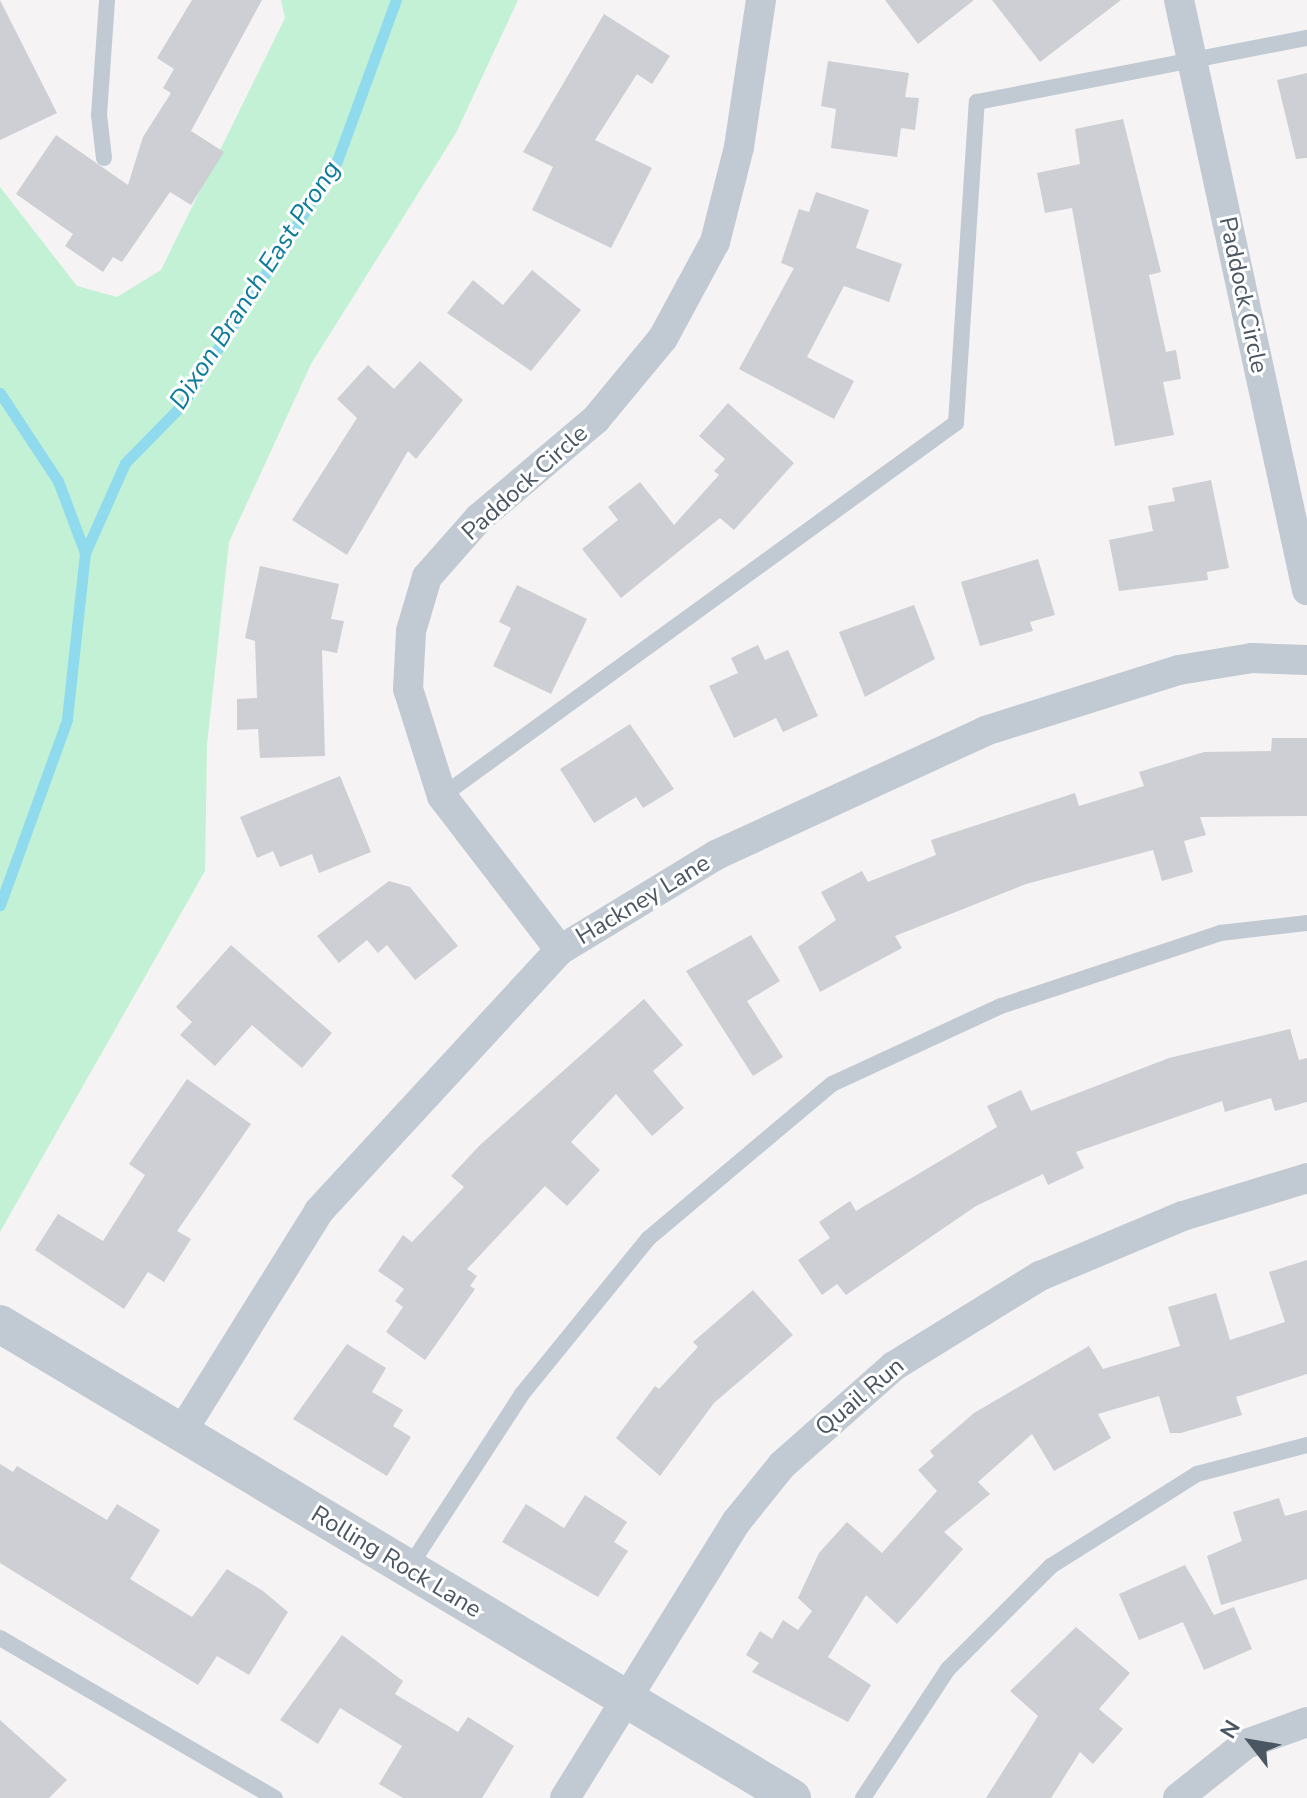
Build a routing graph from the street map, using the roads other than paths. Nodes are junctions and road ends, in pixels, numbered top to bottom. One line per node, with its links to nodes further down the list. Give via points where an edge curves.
1 (107, 0): 6 (lane, via 99,115)
2 (761, 0): 9 (street, Paddock Circle, via 739,147 715,242 663,338 596,419 479,518 427,577 411,631 408,689)
3 (1179, 0): 5 (street, Paddock Circle)
4 (1307, 38): 5 (lane)
5 (1194, 64): 7 (street, Paddock Circle); 9 (lane, via 977,102 956,423)
6 (104, 158)
7 (1307, 590)
8 (1307, 660): 11 (street, Hackney Lane, via 1252,658 1179,670 985,731 716,855)
9 (442, 796): 11 (street, Paddock Circle)
10 (1307, 923): 16 (lane, via 1220,933 1001,1006 832,1084 649,1238 522,1394)
11 (560, 950): 14 (street, Hackney Lane, via 319,1211)
12 (1307, 1178): 18 (street, Quail Run, via 1183,1216 1040,1276 894,1366 782,1465)
13 (0, 1324): 14 (street, Rolling Rock Lane)
14 (181, 1433): 16 (street, Rolling Rock Lane)
15 (1307, 1445): 23 (lane, via 1197,1474 1051,1566 948,1669)
16 (407, 1570): 18 (street, Rolling Rock Lane)
17 (0, 1638): 20 (lane)
18 (624, 1695): 21 (street, Quail Run); 22 (street, Rolling Rock Lane)
19 (1307, 1722): 24 (street, via 1246,1744)
20 (275, 1798)
21 (565, 1798)
22 (792, 1798)
23 (863, 1798)
24 (1178, 1798)

